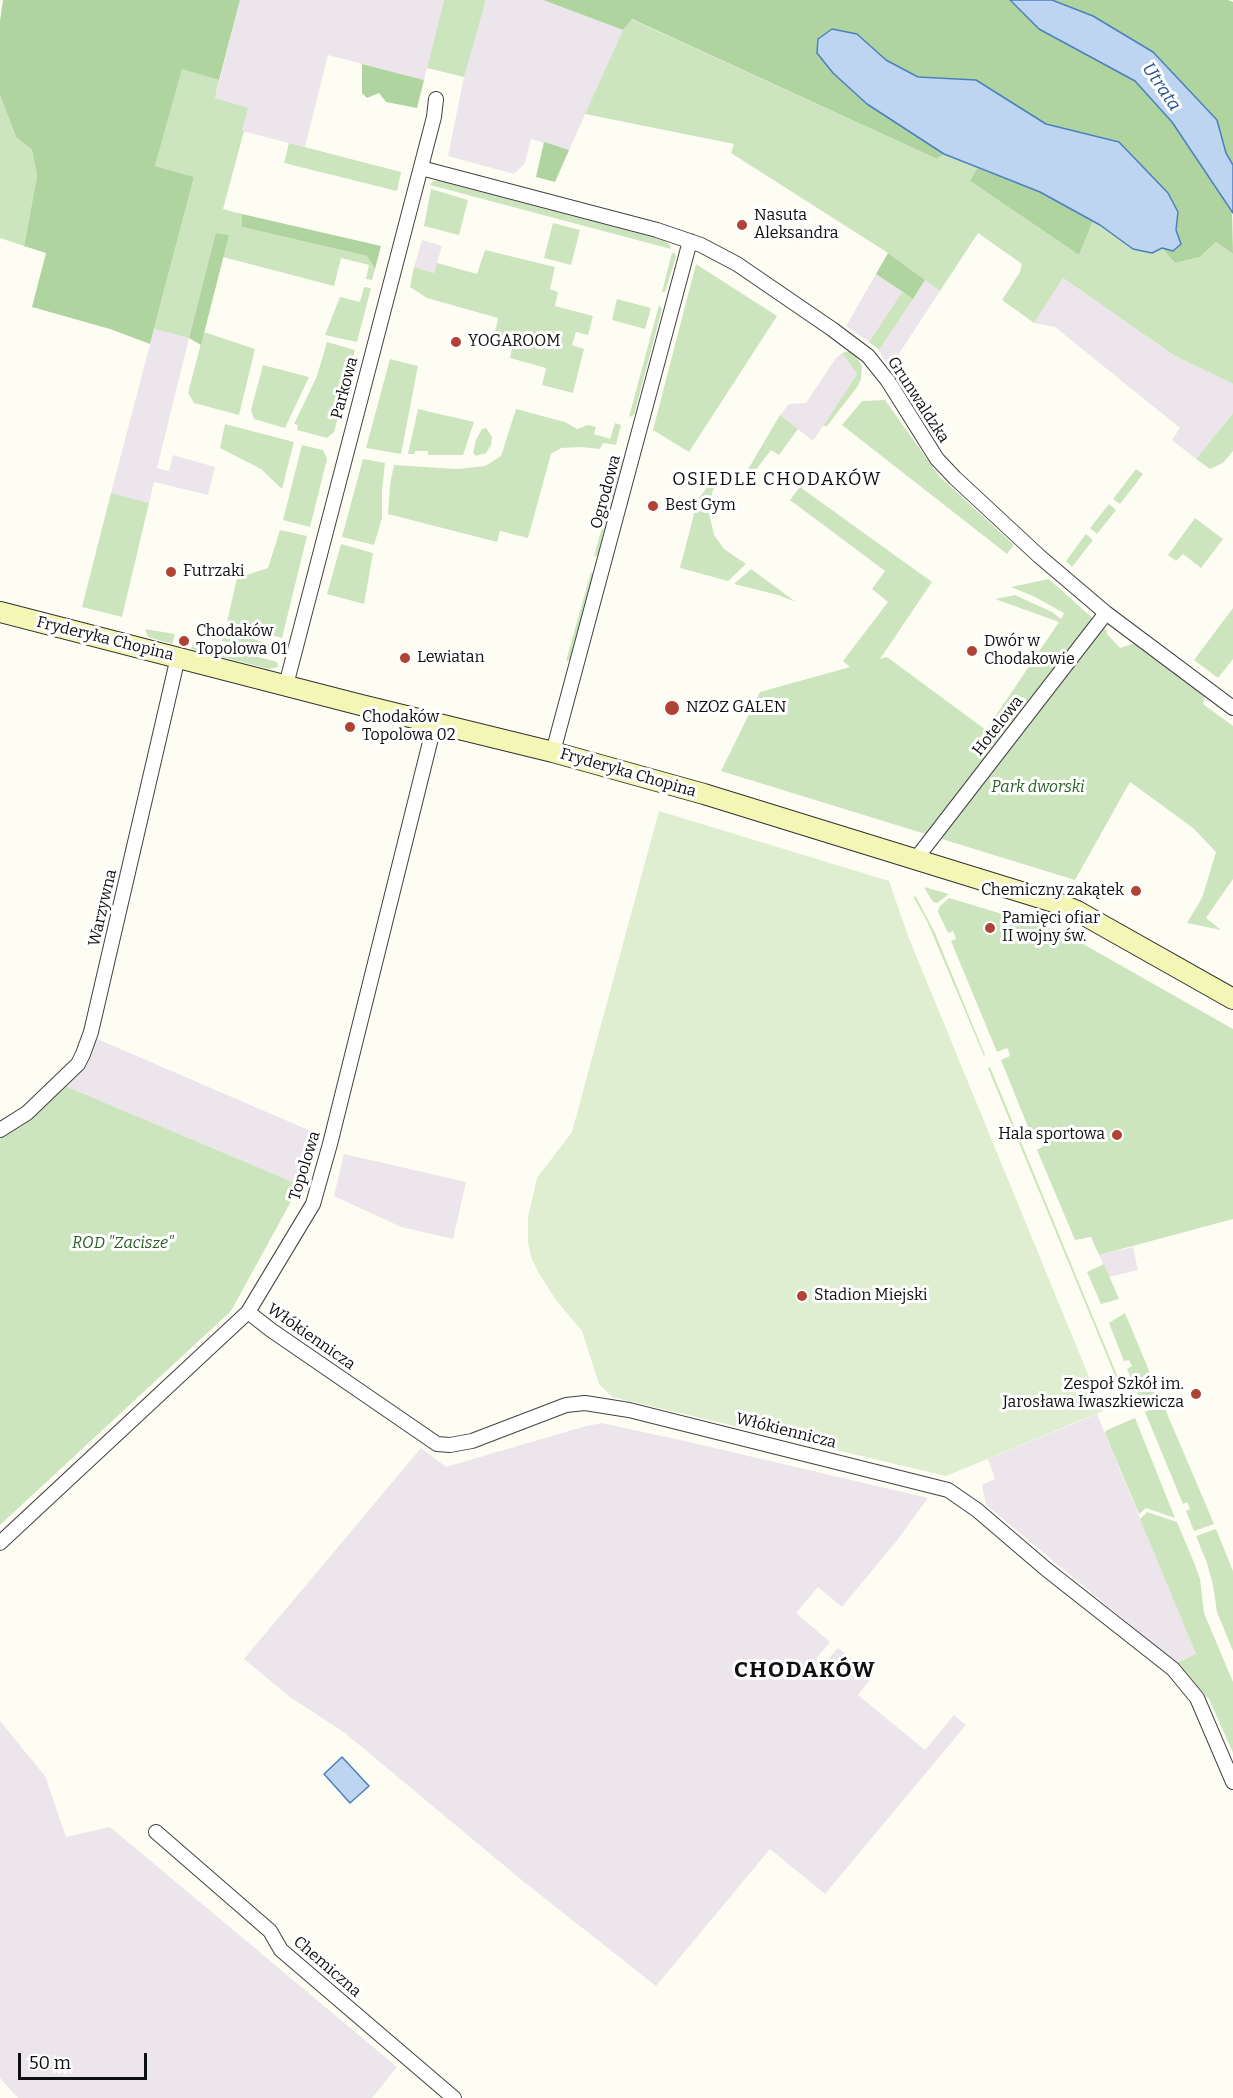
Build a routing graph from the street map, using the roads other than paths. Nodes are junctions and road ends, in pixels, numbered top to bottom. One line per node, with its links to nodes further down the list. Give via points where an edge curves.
1 (436, 99): 2 (street, Parkowa)
2 (421, 168): 3 (street, Grunwaldzka); 7 (street, Parkowa)
3 (690, 241): 5 (street, Grunwaldzka, via 737,264 868,356 937,459); 10 (street, Ogrodowa)
4 (0, 612): 6 (main road, Fryderyka Chopina)
5 (1106, 613): 8 (street, Grunwaldzka); 11 (street, Hotelowa)
6 (178, 657): 7 (main road, Fryderyka Chopina); 13 (street, Warzywna, via 83,1054 78,1064 27,1113)
7 (286, 685): 9 (main road, Fryderyka Chopina)
8 (1233, 708)
9 (435, 722): 10 (main road, Fryderyka Chopina); 14 (street, Topolowa, via 317,1192)
10 (553, 752): 11 (main road, Fryderyka Chopina)
11 (915, 860): 12 (main road, Fryderyka Chopina, via 1077,911)
12 (1233, 999)
13 (0, 1130)
14 (248, 1312): 15 (street, Topolowa); 16 (street, Włókiennicza, via 437,1444 471,1441 566,1405 585,1403 629,1410 948,1490 1173,1669 1197,1698)
15 (0, 1543)
16 (1233, 1782)
17 (156, 1832): 18 (street, Chemiczna, via 270,1931 281,1950)
18 (454, 2098)

